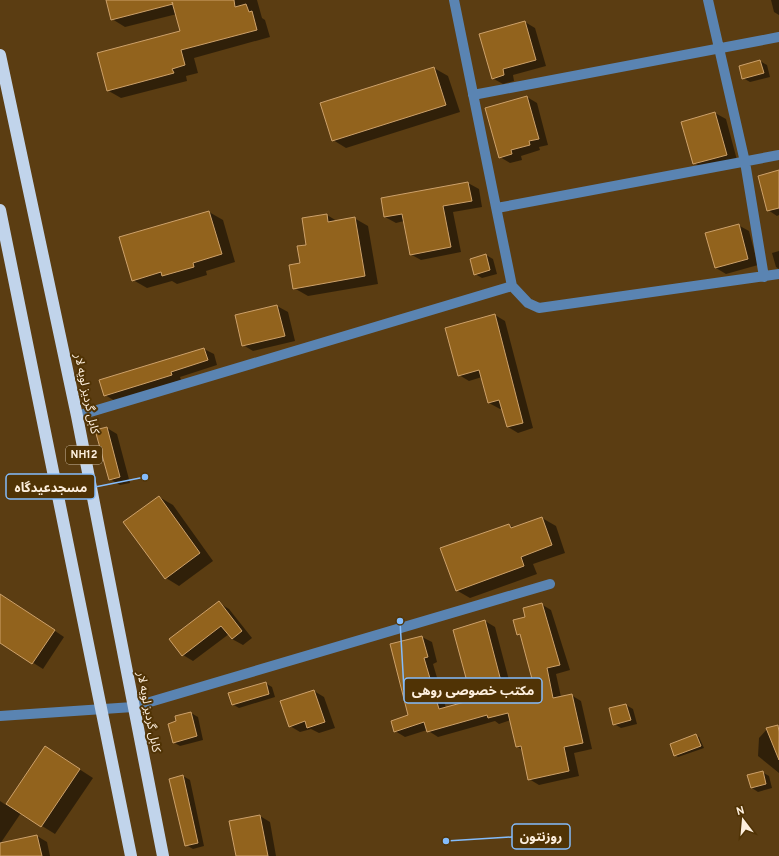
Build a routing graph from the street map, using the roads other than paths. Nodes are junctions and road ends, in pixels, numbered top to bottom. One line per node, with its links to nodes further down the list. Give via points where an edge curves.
1 (454, 0): 6 (street)
2 (708, 0): 4 (street)
3 (779, 37): 4 (street)
4 (719, 49): 6 (street); 8 (street)
5 (0, 56): 14 (highway, کابل گردیز لویه لار / NH12)
6 (473, 94): 9 (street)
7 (779, 155): 8 (street)
8 (745, 162): 9 (street); 12 (street)
9 (497, 208): 13 (street)
10 (0, 210): 17 (highway, NH12)
11 (779, 274): 12 (street)
12 (764, 276): 13 (street, via 539,308 528,302)
13 (512, 286): 14 (street)
14 (76, 416): 16 (highway, کابل گردیز لویه لار / NH12)
15 (550, 584): 16 (street)
16 (132, 707): 17 (street); 20 (highway, کابل گردیز لویه لار / NH12)
17 (102, 708): 18 (street); 19 (highway, NH12)
18 (0, 716)
19 (131, 856)
20 (163, 856)

